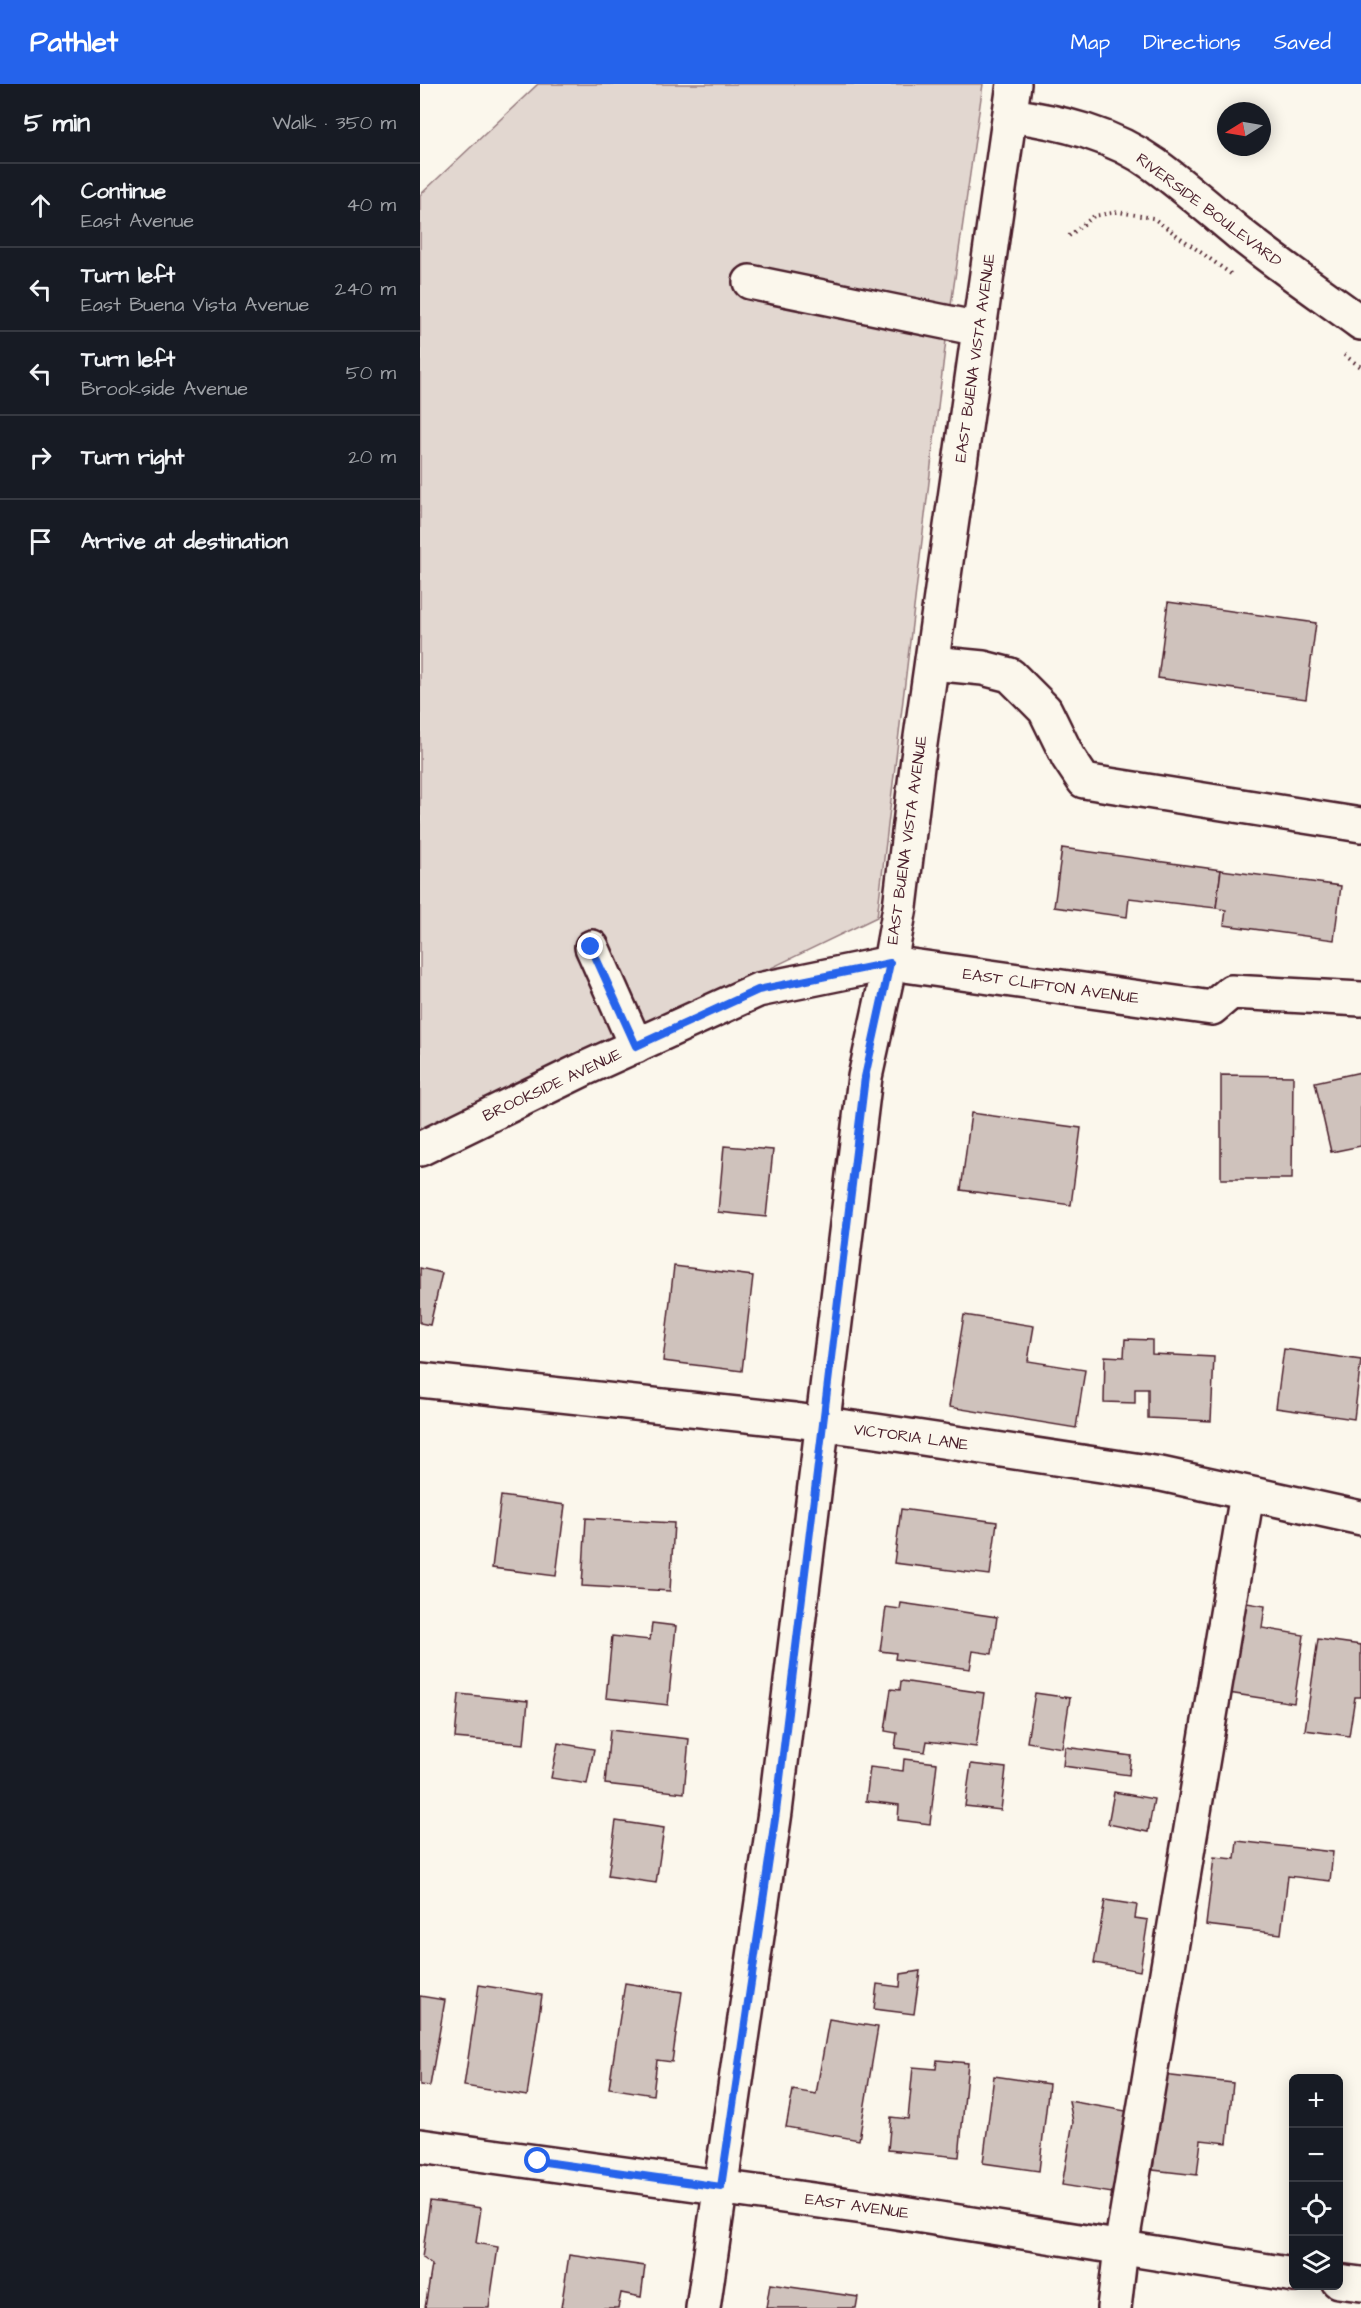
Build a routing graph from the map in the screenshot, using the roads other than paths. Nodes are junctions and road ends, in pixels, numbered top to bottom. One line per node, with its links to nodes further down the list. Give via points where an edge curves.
1 (1012, 100): 3 (street, RIVERSIDE BOULEVARD, via 1047,120 1084,130 1154,164); 4 (street, EAST BUENA VISTA AVENUE)
2 (750, 282): 4 (street)
3 (1361, 323)
4 (979, 329): 5 (street, EAST BUENA VISTA AVENUE)
5 (932, 663): 6 (street, via 1010,675 1045,710 1084,781); 8 (street, EAST BUENA VISTA AVENUE)
6 (1361, 825)
7 (591, 947): 10 (street)
8 (890, 963): 9 (street, EAST CLIFTON AVENUE, via 1212,1008 1232,992); 10 (street, BROOKSIDE AVENUE, via 758,990); 13 (street, EAST BUENA VISTA AVENUE, via 865,1077)
9 (1361, 999)
10 (636, 1046): 11 (street, BROOKSIDE AVENUE)
11 (420, 1149)
12 (420, 1380): 13 (street, VICTORIA LANE)
13 (824, 1424): 14 (street, VICTORIA LANE, via 1161,1474); 17 (street, EAST BUENA VISTA AVENUE, via 776,1812)
14 (1247, 1494): 15 (street, VICTORIA LANE); 18 (street)
15 (1361, 1518)
16 (420, 2146): 17 (street, EAST AVENUE)
17 (721, 2187): 18 (street, EAST AVENUE); 22 (street, EAST BUENA VISTA AVENUE)
18 (1121, 2248): 19 (street, EAST AVENUE); 23 (street)
19 (1289, 2274)
20 (1343, 2282): 21 (street)
21 (1361, 2284)
22 (703, 2308)
23 (1114, 2308)

